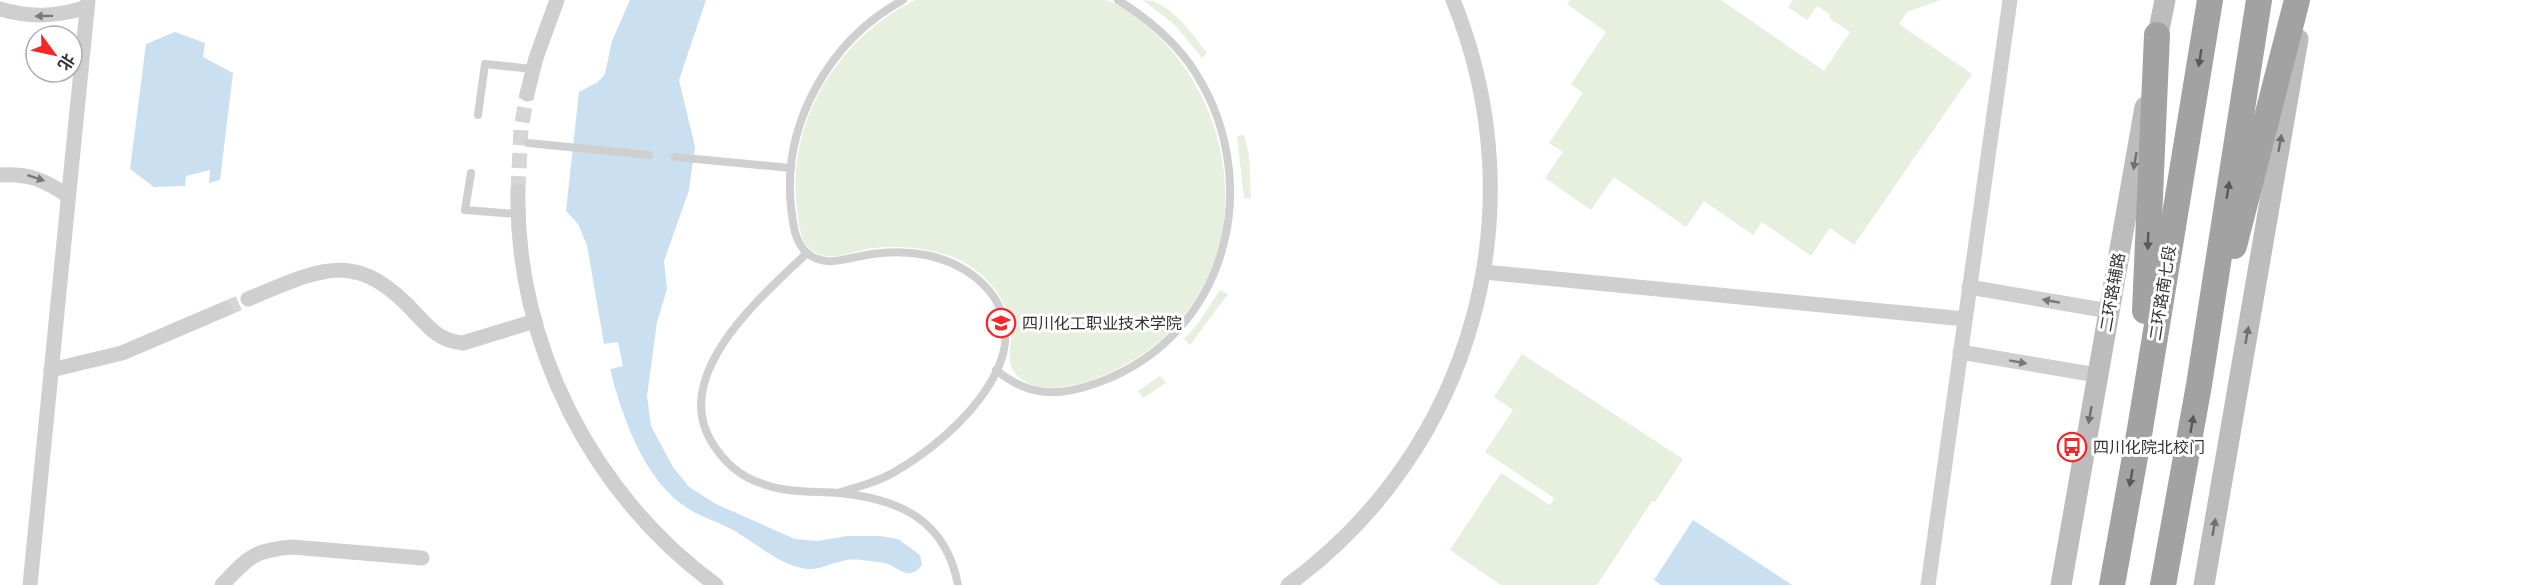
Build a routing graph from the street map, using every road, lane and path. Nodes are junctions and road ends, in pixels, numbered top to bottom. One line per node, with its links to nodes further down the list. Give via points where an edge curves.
1 (557, 0): 14 (street)
2 (903, 0): 20 (lane, via 860,31 827,69 803,114)
3 (1118, 0): 36 (lane, via 1156,27 1188,62 1220,125 1230,195 1218,267 1198,305 1171,338 1112,378 1066,392 1042,393 1015,386)
4 (1453, 0): 27 (street, via 1473,56 1487,126 1491,198)
5 (2010, 0): 28 (street)
6 (2164, 0): 13 (main road, 二环路辅路)
7 (2210, 0): 39 (highway, 二环路南七段, one-way to 39)
8 (2259, 0): 38 (highway, one-way to 8)
9 (2297, 0): 38 (highway)
10 (2305, 0): 51 (main road, one-way to 10)
11 (87, 3): 12 (street, one-way to 12, via 69,13 46,16); 24 (street)
12 (0, 9)
13 (2157, 35): 31 (main road, 二环路辅路, one-way to 31); 39 (highway, one-way to 39)
14 (533, 69): 15 (street); 16 (lane, via 485,64)
15 (527, 94)
16 (478, 115)
17 (528, 143): 18 (lane)
18 (649, 154)
19 (675, 157): 20 (lane)
20 (791, 168): 26 (lane, via 793,226)
21 (471, 173): 25 (lane, via 465,210)
22 (0, 175): 24 (street, one-way to 24, via 40,178)
23 (518, 191): 25 (street)
24 (68, 196): 35 (street)
25 (518, 214): 33 (street, via 524,273)
26 (807, 253): 36 (lane, via 828,262 873,254 924,254 962,268 986,287 1004,316 1006,335); 40 (lane, via 731,333 706,378 700,407 702,421 717,451 746,477 783,490)
27 (1484, 272): 32 (street); 46 (street, via 1461,357 1422,439 1357,525)
28 (1969, 287): 31 (street, one-way to 28); 32 (street)
29 (248, 299): 33 (street, via 312,273 343,270 375,279 432,332 452,342 463,343)
30 (225, 309): 35 (street, via 122,353)
31 (2109, 311): 37 (main road, 二环路辅路)
32 (1965, 319): 34 (street)
33 (535, 321): 44 (street, via 568,409 604,471 650,527)
34 (1960, 352): 37 (street, one-way to 37); 47 (street)
35 (51, 370): 42 (street)
36 (996, 370): 40 (lane, via 975,407 945,438 880,479)
37 (2097, 375): 48 (main road, 二环路辅路, one-way to 48)
38 (2199, 386): 50 (highway, one-way to 38)
39 (2140, 429): 49 (highway, 二环路南七段, one-way to 49)
40 (837, 493): 45 (lane, via 884,502 927,524 948,551)
41 (422, 558): 43 (street, via 273,548 258,551)
42 (30, 585)
43 (222, 585)
44 (716, 585)
45 (958, 585)
46 (1288, 585)
47 (1928, 585)
48 (2061, 585)
49 (2112, 585)
50 (2163, 585)
51 (2204, 585)

